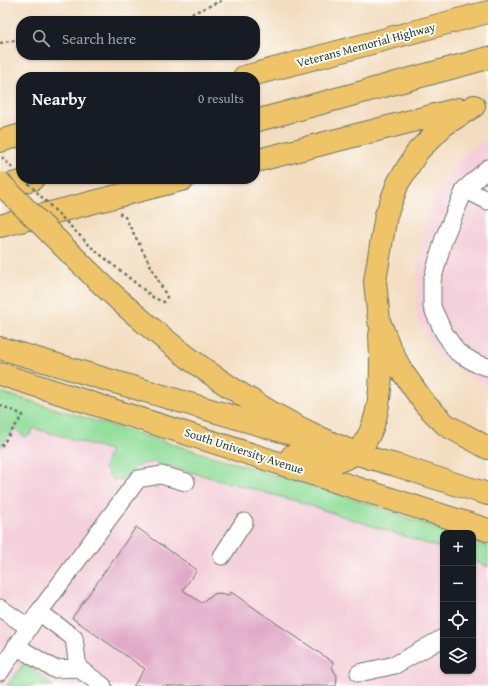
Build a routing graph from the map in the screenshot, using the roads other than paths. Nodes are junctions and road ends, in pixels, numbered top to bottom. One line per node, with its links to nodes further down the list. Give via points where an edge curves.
1 (488, 12): 3 (main road, Veterans Memorial Highway)
2 (488, 58): 5 (main road)
3 (260, 73)
4 (481, 104): 8 (main road); 17 (main road, via 444,126 418,151 398,183 386,215 376,281)
5 (260, 120)
6 (16, 136): 7 (main road)
7 (0, 141)
8 (260, 160)
9 (488, 168): 14 (lane)
10 (16, 183): 13 (main road)
11 (0, 184): 23 (main road, bridge, via 85,254 111,294 160,337 259,406)
12 (164, 184): 16 (main road)
13 (0, 187)
14 (465, 189): 15 (lane); 19 (lane, via 444,238 432,281 432,307 457,352 477,364)
15 (488, 201)
16 (0, 226)
17 (379, 321): 21 (main road, via 402,370 425,404 446,425); 23 (main road, via 382,383 379,402 368,435)
18 (0, 348): 23 (main road)
19 (488, 367)
20 (0, 374): 22 (main road, South University Avenue)
21 (488, 448)
22 (236, 449): 23 (main road, via 325,460 343,459); 27 (main road, South University Avenue)
23 (356, 453): 25 (main road)
24 (186, 482): 30 (lane, via 161,475 138,479)
25 (488, 494)
26 (244, 522): 28 (lane)
27 (488, 530)
28 (222, 556)
29 (0, 608): 31 (lane)
30 (38, 612): 31 (lane); 34 (lane, via 74,638)
31 (28, 627): 33 (lane)
32 (440, 640): 36 (lane, via 395,665)
33 (16, 646): 34 (lane, via 54,669); 35 (lane)
34 (78, 668): 37 (lane)
35 (0, 672)
36 (359, 673)
37 (103, 686)

